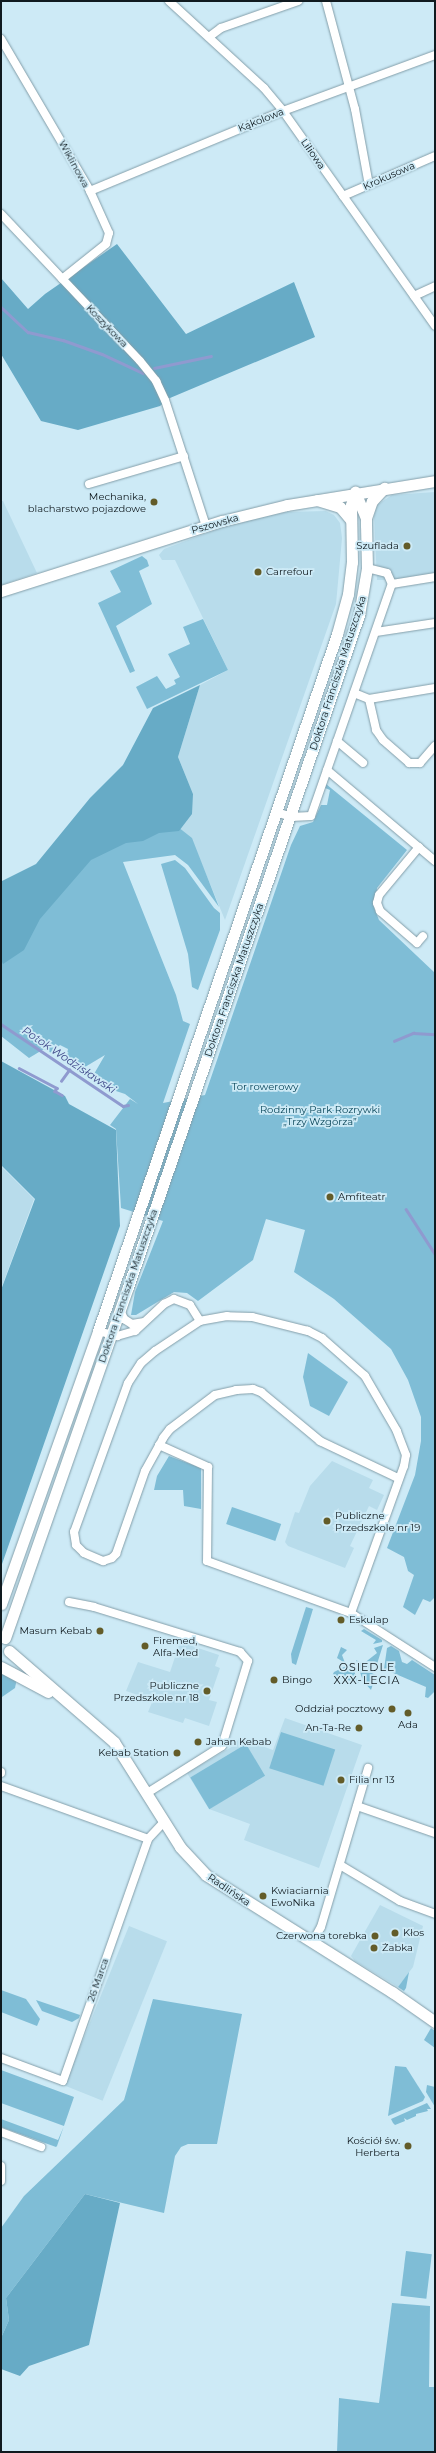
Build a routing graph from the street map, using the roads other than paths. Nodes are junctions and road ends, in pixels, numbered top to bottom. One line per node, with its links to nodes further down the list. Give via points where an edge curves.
1 (169, 1): 4 (street, Liliowa)
2 (298, 1): 4 (street, via 221,28)
3 (326, 1): 7 (street)
4 (209, 37): 8 (street, Liliowa, via 264,88)
5 (1, 39): 11 (street, Wiklinowa)
6 (435, 55): 7 (street, Kąkolowa)
7 (348, 87): 8 (street, Kąkolowa); 10 (street)
8 (283, 111): 11 (street, Kąkolowa); 12 (street, Liliowa)
9 (435, 156): 10 (street, Krokusowa)
10 (369, 185): 12 (street, Krokusowa)
11 (90, 191): 14 (street, Wiklinowa, via 109,233 106,244)
12 (343, 196): 16 (street, Liliowa)
13 (1, 214): 14 (street, Koszykowa)
14 (62, 278): 18 (street, Koszykowa, via 140,360 156,381)
15 (435, 286): 16 (street)
16 (414, 296): 17 (street, Liliowa)
17 (435, 326)
18 (184, 456): 20 (street); 26 (street, Koszykowa)
19 (435, 481): 21 (main road, Pszowska)
20 (89, 484)
21 (384, 488): 22 (main road, Pszowska); 24 (main road, via 372,501)
22 (356, 492): 23 (main road, Pszowska); 24 (main road, Doktora Franciszka Matuszczyka); 25 (main road, Doktora Franciszka Matuszczyka, via 351,506)
23 (313, 499): 25 (main road, via 340,507); 26 (main road, Pszowska)
24 (366, 518): 27 (main road, Doktora Franciszka Matuszczyka)
25 (351, 520): 40 (main road, Doktora Franciszka Matuszczyka, via 352,562 346,600)
26 (206, 526): 30 (main road, Pszowska)
27 (367, 568): 29 (street, via 387,573); 41 (main road, Doktora Franciszka Matuszczyka, via 359,615)
28 (435, 577): 29 (street)
29 (392, 584): 32 (street)
30 (1, 592)
31 (435, 623): 32 (street)
32 (376, 632): 34 (street)
33 (435, 688): 35 (street)
34 (354, 693): 35 (street); 36 (street)
35 (369, 698): 37 (street, via 376,730 383,740 409,763 420,764)
36 (337, 741): 38 (street); 39 (street)
37 (435, 746)
38 (363, 763)
39 (327, 770): 41 (street, via 311,816); 42 (street)
40 (277, 812): 41 (street); 48 (main road, Doktora Franciszka Matuszczyka)
41 (291, 817): 45 (main road, Doktora Franciszka Matuszczyka)
42 (418, 847): 43 (street); 44 (street, via 379,895 377,903 380,911 417,943)
43 (435, 861)
44 (423, 936)
45 (120, 1310): 46 (street, via 124,1319 132,1324); 49 (main road, Doktora Franciszka Matuszczyka)
46 (146, 1320): 47 (street, via 174,1299 190,1304); 49 (street, via 135,1331 124,1335)
47 (200, 1321): 50 (street, via 141,1363 128,1383 74,1532 76,1545 84,1553 103,1561 116,1554 145,1471); 51 (street, via 244,1316 314,1334 364,1376 397,1431 406,1455)
48 (98, 1332): 49 (street); 53 (main road, Doktora Franciszka Matuszczyka)
49 (111, 1335): 55 (main road, Doktora Franciszka Matuszczyka)
50 (159, 1445): 51 (street, via 170,1429 215,1395 253,1389 261,1392 320,1441); 54 (street, via 208,1467 207,1561)
51 (398, 1478): 54 (street)
52 (69, 1602): 62 (street, via 94,1607 240,1652 248,1661 222,1746)
53 (1, 1604)
54 (351, 1613): 58 (street)
55 (3, 1636): 56 (main road)
56 (10, 1651): 57 (main road); 59 (main road, Radlińska)
57 (1, 1667): 59 (main road, Radlińska)
58 (435, 1667)
59 (73, 1706): 62 (main road, Radlińska, via 114,1742)
60 (368, 1768): 63 (street)
61 (1, 1786): 66 (street)
62 (147, 1793): 64 (main road, Radlińska)
63 (357, 1806): 65 (street); 67 (street)
64 (164, 1822): 66 (street, 26 Marca); 69 (main road, Radlińska, via 189,1859 206,1875)
65 (435, 1833)
66 (148, 1839): 71 (street, 26 Marca, via 63,2081)
67 (340, 1865): 68 (street, via 400,1901); 69 (street, via 321,1927)
68 (435, 1914)
69 (312, 1943): 70 (main road, Radlińska, via 392,1992)
70 (435, 2022)
71 (1, 2058)
72 (1, 2132): 73 (street)
73 (41, 2147)
74 (1, 2166): 75 (street)
75 (1, 2181)

